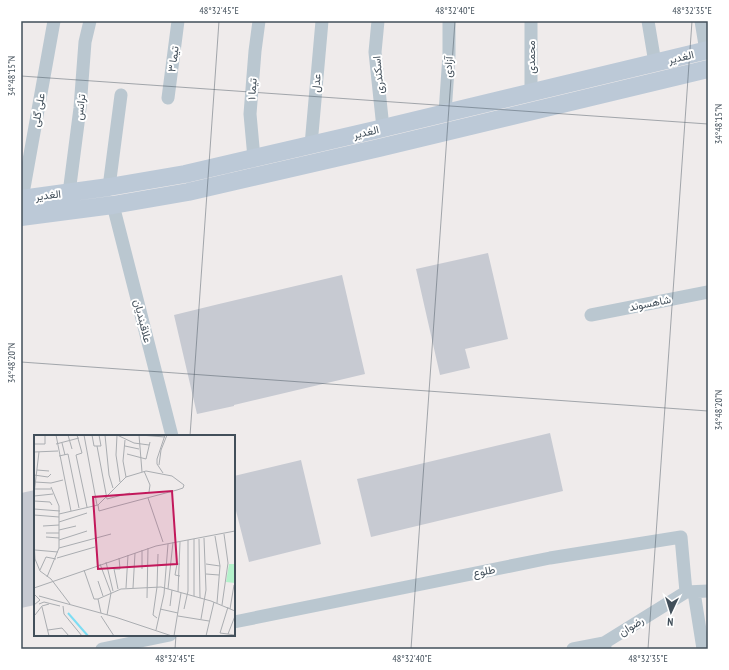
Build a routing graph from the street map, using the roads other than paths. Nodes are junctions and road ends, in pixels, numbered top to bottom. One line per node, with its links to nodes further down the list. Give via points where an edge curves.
1 (54, 21): 23 (street, علی گلی)
2 (90, 21): 22 (street, ترانس, via 85,42)
3 (178, 21): 16 (street, تیما ۳)
4 (259, 21): 20 (street, تیما ۱, via 250,114)
5 (322, 21): 19 (street, عدل)
6 (378, 21): 18 (street, اسکندری, via 375,52)
7 (449, 21): 17 (street, آزادی)
8 (531, 21): 14 (street, محمدی)
9 (648, 21): 12 (street)
10 (701, 21): 11 (street)
11 (707, 50): 12 (main road, الغدیر)
12 (655, 63): 14 (main road, الغدیر)
13 (708, 69): 24 (main road, الغدیر, via 188,192)
14 (531, 92): 17 (main road, الغدیر)
15 (121, 94): 21 (street)
16 (168, 98)
17 (445, 113): 18 (main road, الغدیر)
18 (383, 128): 19 (main road, الغدیر)
19 (311, 145): 20 (main road, الغدیر)
20 (254, 158): 21 (main road, الغدیر)
21 (109, 188): 22 (main road, الغدیر); 24 (main road)
22 (70, 192): 23 (main road, الغدیر)
23 (22, 199)
24 (113, 205): 25 (main road, الغدیر); 28 (street, علاقبندیان)
25 (21, 217)
26 (708, 292): 27 (street, شاهسوند)
27 (591, 315)
28 (172, 435)
29 (708, 591): 30 (street, رضوان)
30 (690, 592): 31 (street, طلوع, via 681,537 550,558); 33 (street, رضوان); 36 (street)
31 (235, 622)
32 (165, 636): 34 (street)
33 (603, 647): 35 (street)
34 (102, 649)
35 (574, 649)
36 (703, 649)

